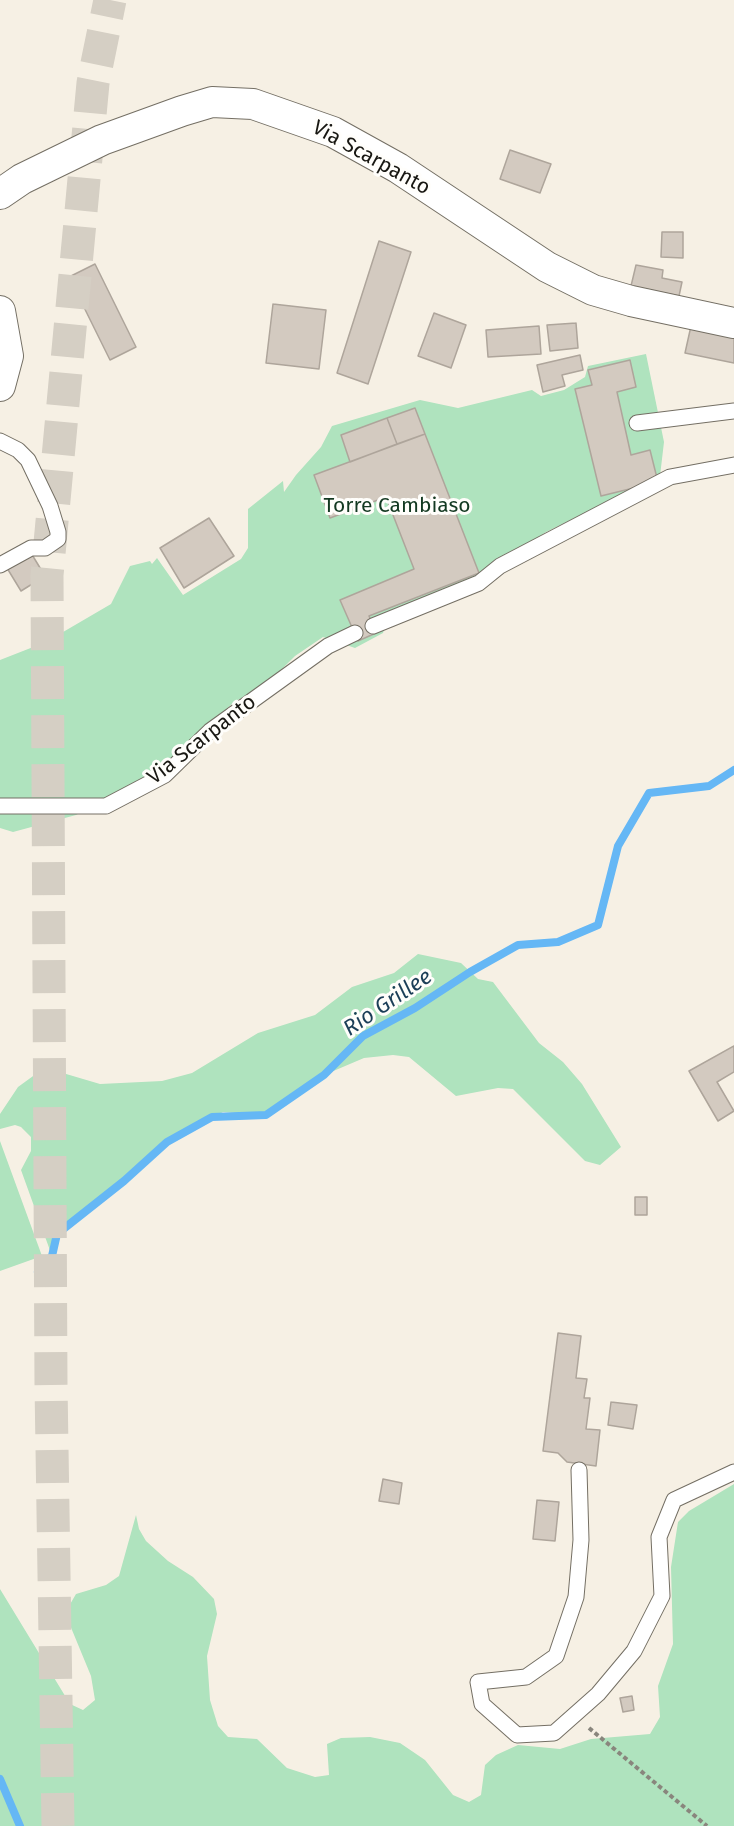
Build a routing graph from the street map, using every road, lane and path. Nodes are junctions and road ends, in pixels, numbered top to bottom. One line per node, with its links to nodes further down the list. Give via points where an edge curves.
1 (0, 194): 3 (street, Via Scarpanto, via 102,140 182,111 212,102 253,104 333,132 398,168 547,267 593,290 631,302)
2 (0, 311): 4 (street, via 8,356)
3 (734, 323)
4 (0, 386)
5 (734, 411): 6 (lane)
6 (637, 423)
7 (0, 441): 9 (lane, via 28,460 58,532 58,539 45,548 31,548)
8 (734, 465): 10 (lane, via 670,477 500,566 479,583)
9 (0, 565)
10 (373, 626)
11 (355, 633): 12 (lane, Via Scarpanto, via 328,646 210,731 165,775 106,806)
12 (0, 806)
13 (579, 1470): 15 (lane, via 581,1540 576,1597 556,1656 526,1677 478,1682 482,1704 517,1735 554,1733)
14 (734, 1473): 15 (lane, via 674,1500 659,1537 662,1596 634,1651)
15 (575, 1716): 16 (path)
16 (707, 1826)

